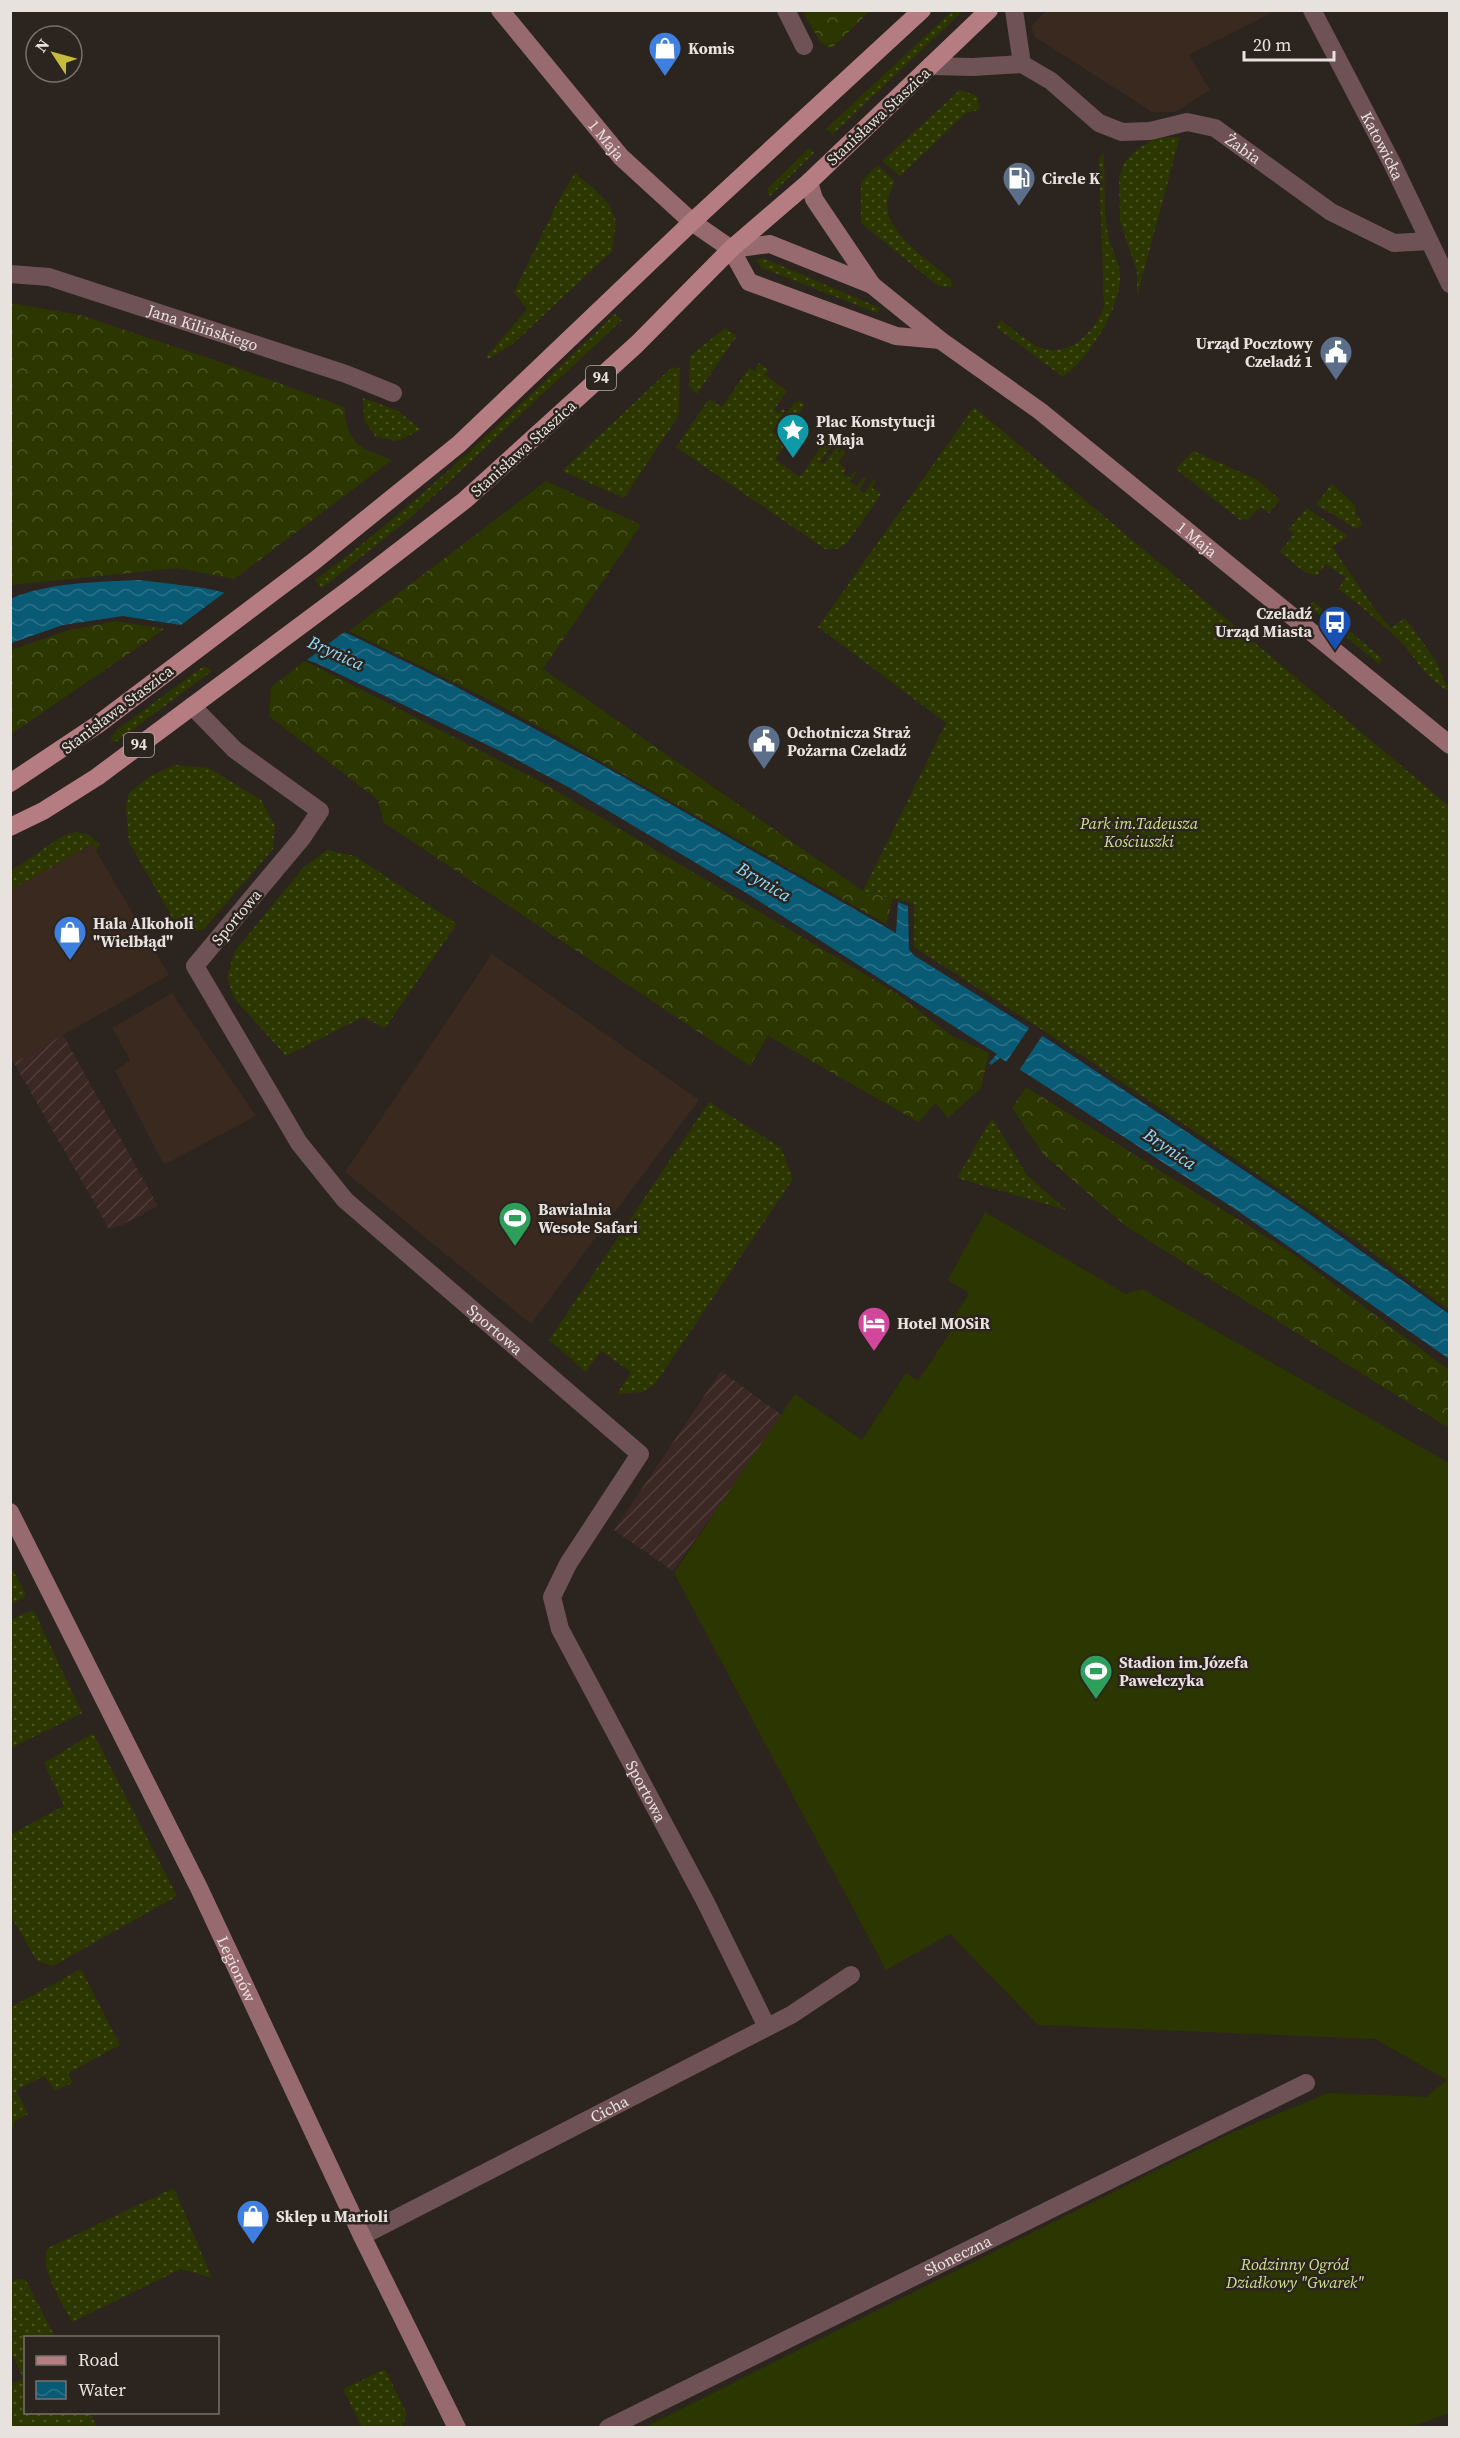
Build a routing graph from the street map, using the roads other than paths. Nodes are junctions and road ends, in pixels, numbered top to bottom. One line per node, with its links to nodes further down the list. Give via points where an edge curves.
1 (500, 10): 11 (street, 1 Maja, via 621,157)
2 (786, 10): 7 (street)
3 (922, 10): 11 (main road, Stanisława Staszica / 94)
4 (989, 10): 9 (main road, Stanisława Staszica / 94)
5 (1014, 10): 8 (street)
6 (1312, 10): 12 (street, Katowicka)
7 (804, 46)
8 (1022, 64): 9 (street); 12 (street, Żabia, via 1051,81 1099,123 1122,132 1150,131 1187,122 1215,128 1331,212 1395,243)
9 (930, 66): 10 (main road, Stanisława Staszica / 94)
10 (809, 182): 13 (main road, Stanisława Staszica / 94); 16 (street, via 814,199)
11 (692, 222): 13 (street, 1 Maja); 21 (main road, Stanisława Staszica / 94, via 459,444 190,655 97,725)
12 (1429, 241): 15 (street, Katowicka)
13 (731, 249): 16 (street, 1 Maja, via 770,244); 17 (street, 1 Maja, via 749,282 896,336); 19 (main road, Stanisława Staszica / 94, via 637,344 465,500)
14 (10, 274): 18 (street, Jana Kilińskiego, via 49,277)
15 (1449, 284)
16 (872, 285): 17 (street, 1 Maja)
17 (940, 340): 20 (street, 1 Maja, via 1040,411)
18 (393, 393)
19 (192, 706): 22 (main road, Stanisława Staszica / 94, via 97,777); 25 (street, Sportowa, via 234,750 320,811 195,966 299,1143 345,1200 640,1454 568,1564 552,1597 560,1629 705,1901)
20 (1449, 745)
21 (10, 783)
22 (10, 827)
23 (10, 1512): 27 (street, Legionów, via 199,1888)
24 (851, 1975): 25 (street, Cicha)
25 (767, 2027): 27 (street, Cicha)
26 (1306, 2083): 29 (street, Słoneczna)
27 (362, 2236): 28 (street, Legionów)
28 (457, 2427)
29 (608, 2427)

